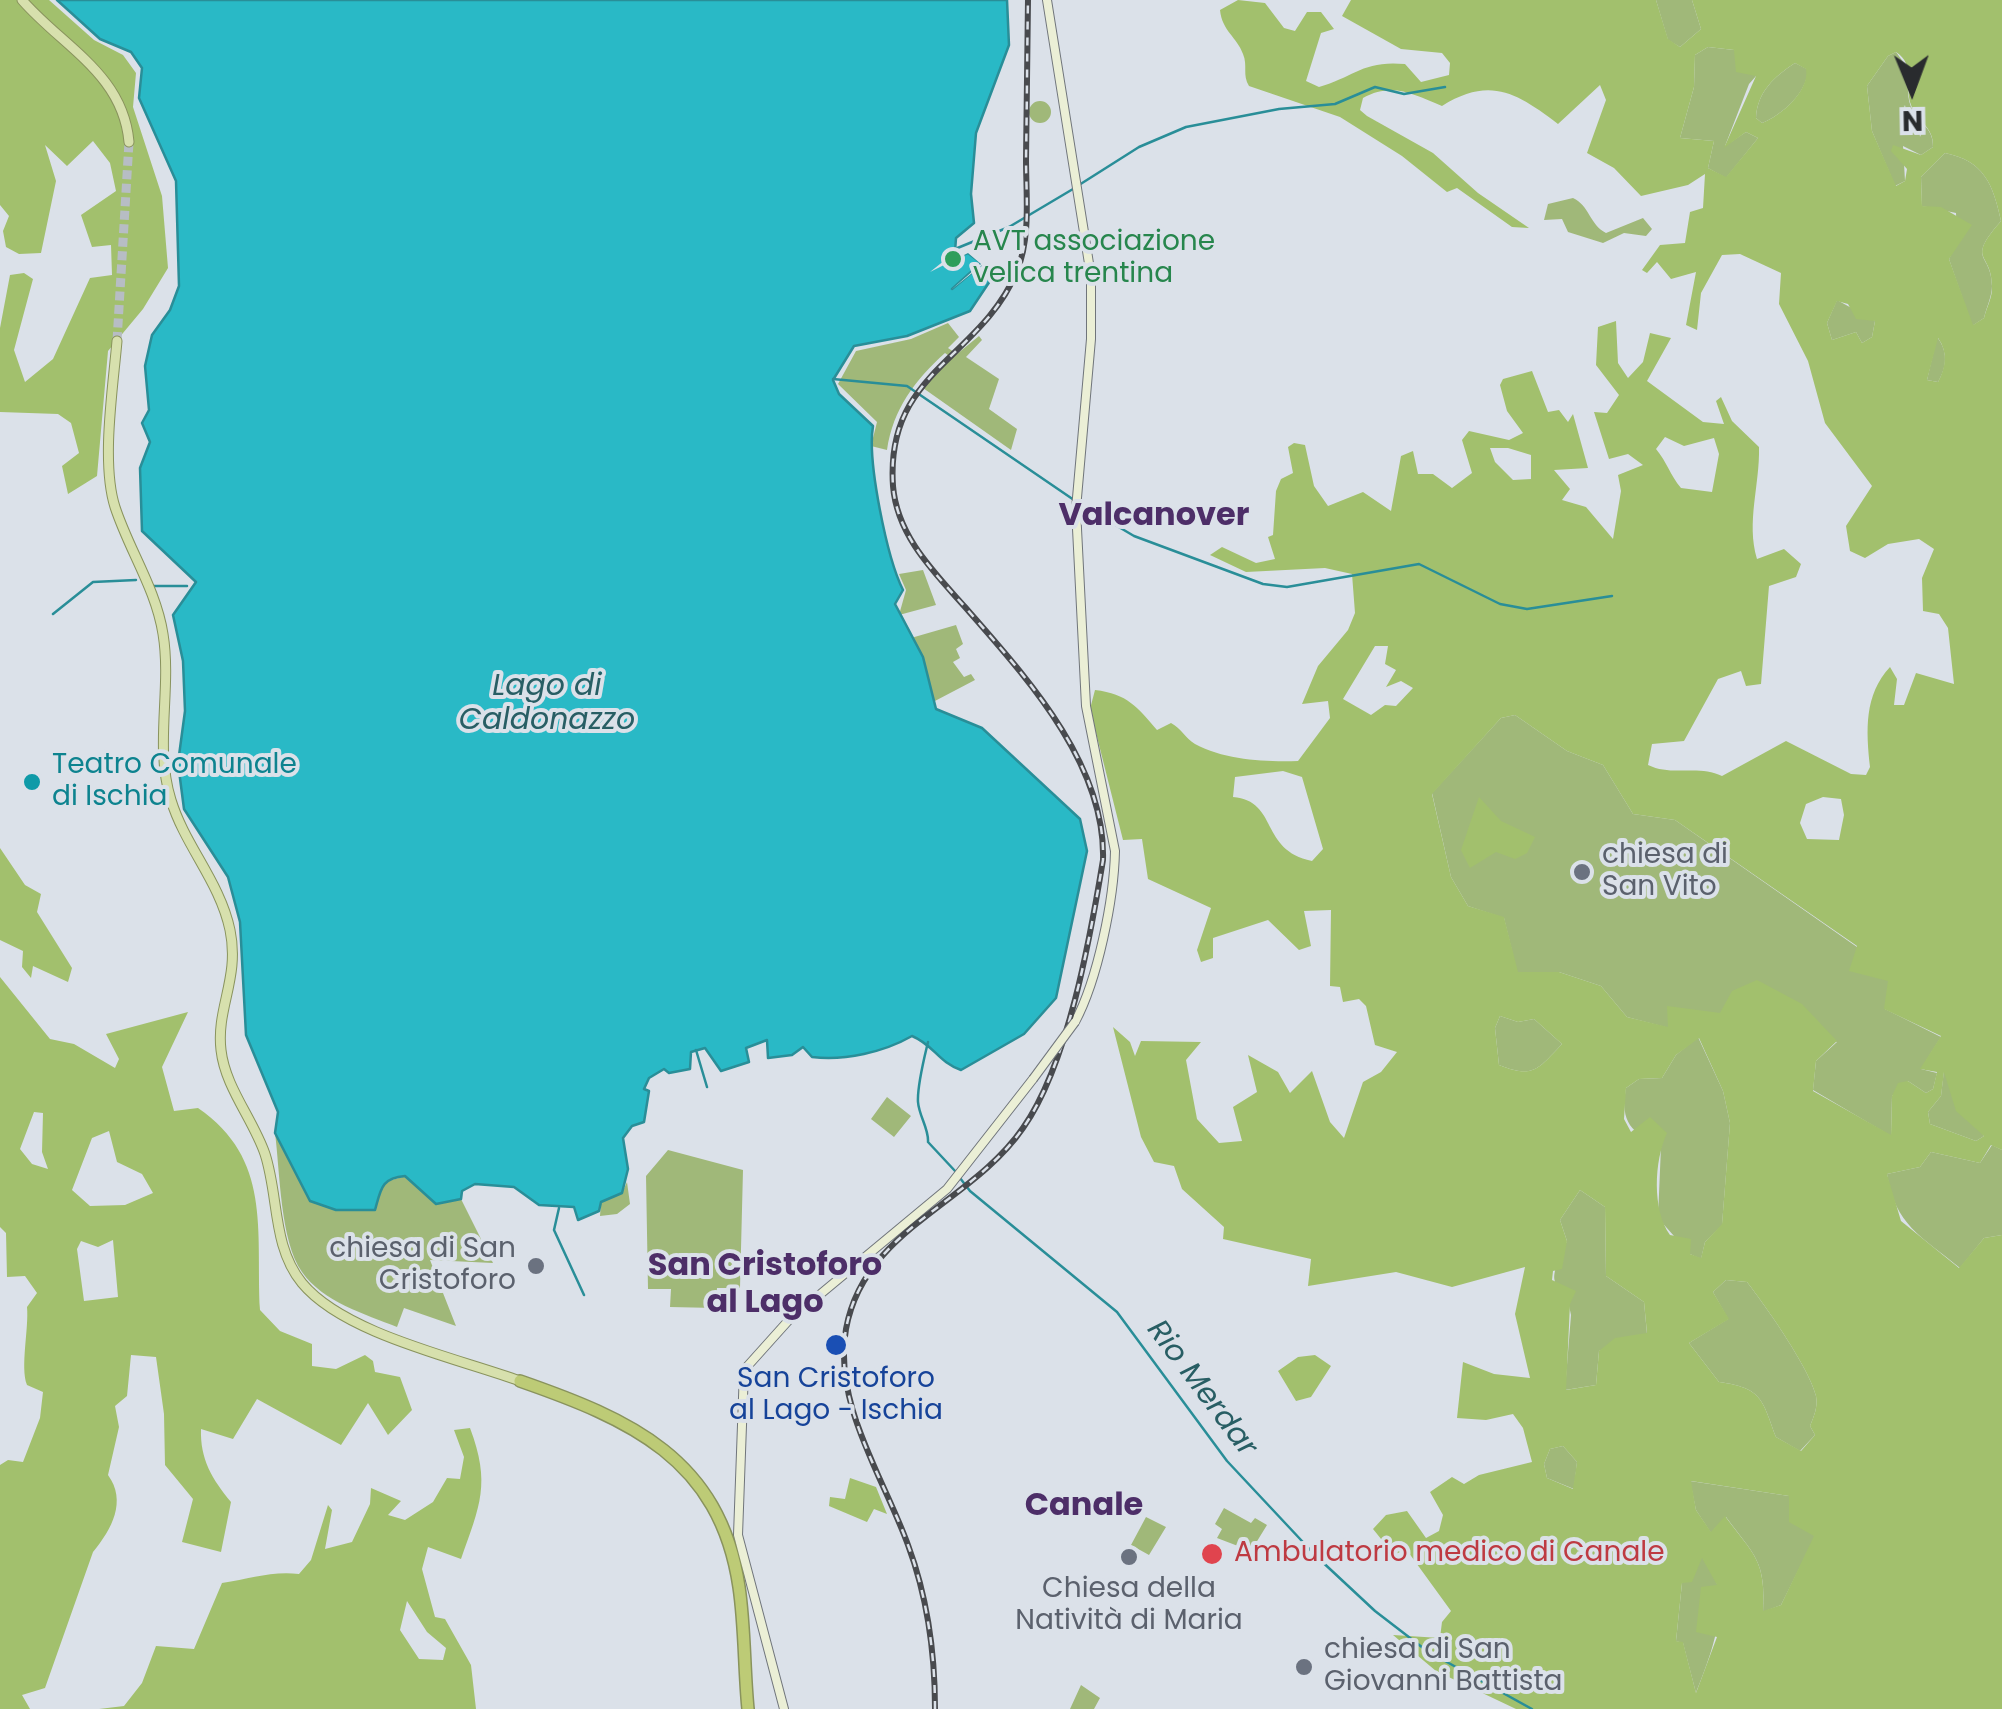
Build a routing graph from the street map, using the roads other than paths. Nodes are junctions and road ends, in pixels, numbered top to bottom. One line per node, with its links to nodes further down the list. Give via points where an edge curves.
1 (22, 0): 3 (main road, via 103,74 123,111)
2 (1047, 0): 7 (main road, bridge, via 1092,304 1076,508 1086,706 1116,850 1093,972 1075,1022 963,1172 748,1362 741,1388 737,1520)
3 (129, 142)
4 (117, 342): 5 (main road, via 114,504 163,634 166,779 176,816 229,926 233,980 220,1034 223,1064 264,1151 285,1253 304,1284 336,1313)
5 (520, 1380): 6 (highway, via 636,1428 702,1492 736,1568)
6 (748, 1709)
7 (784, 1709)

